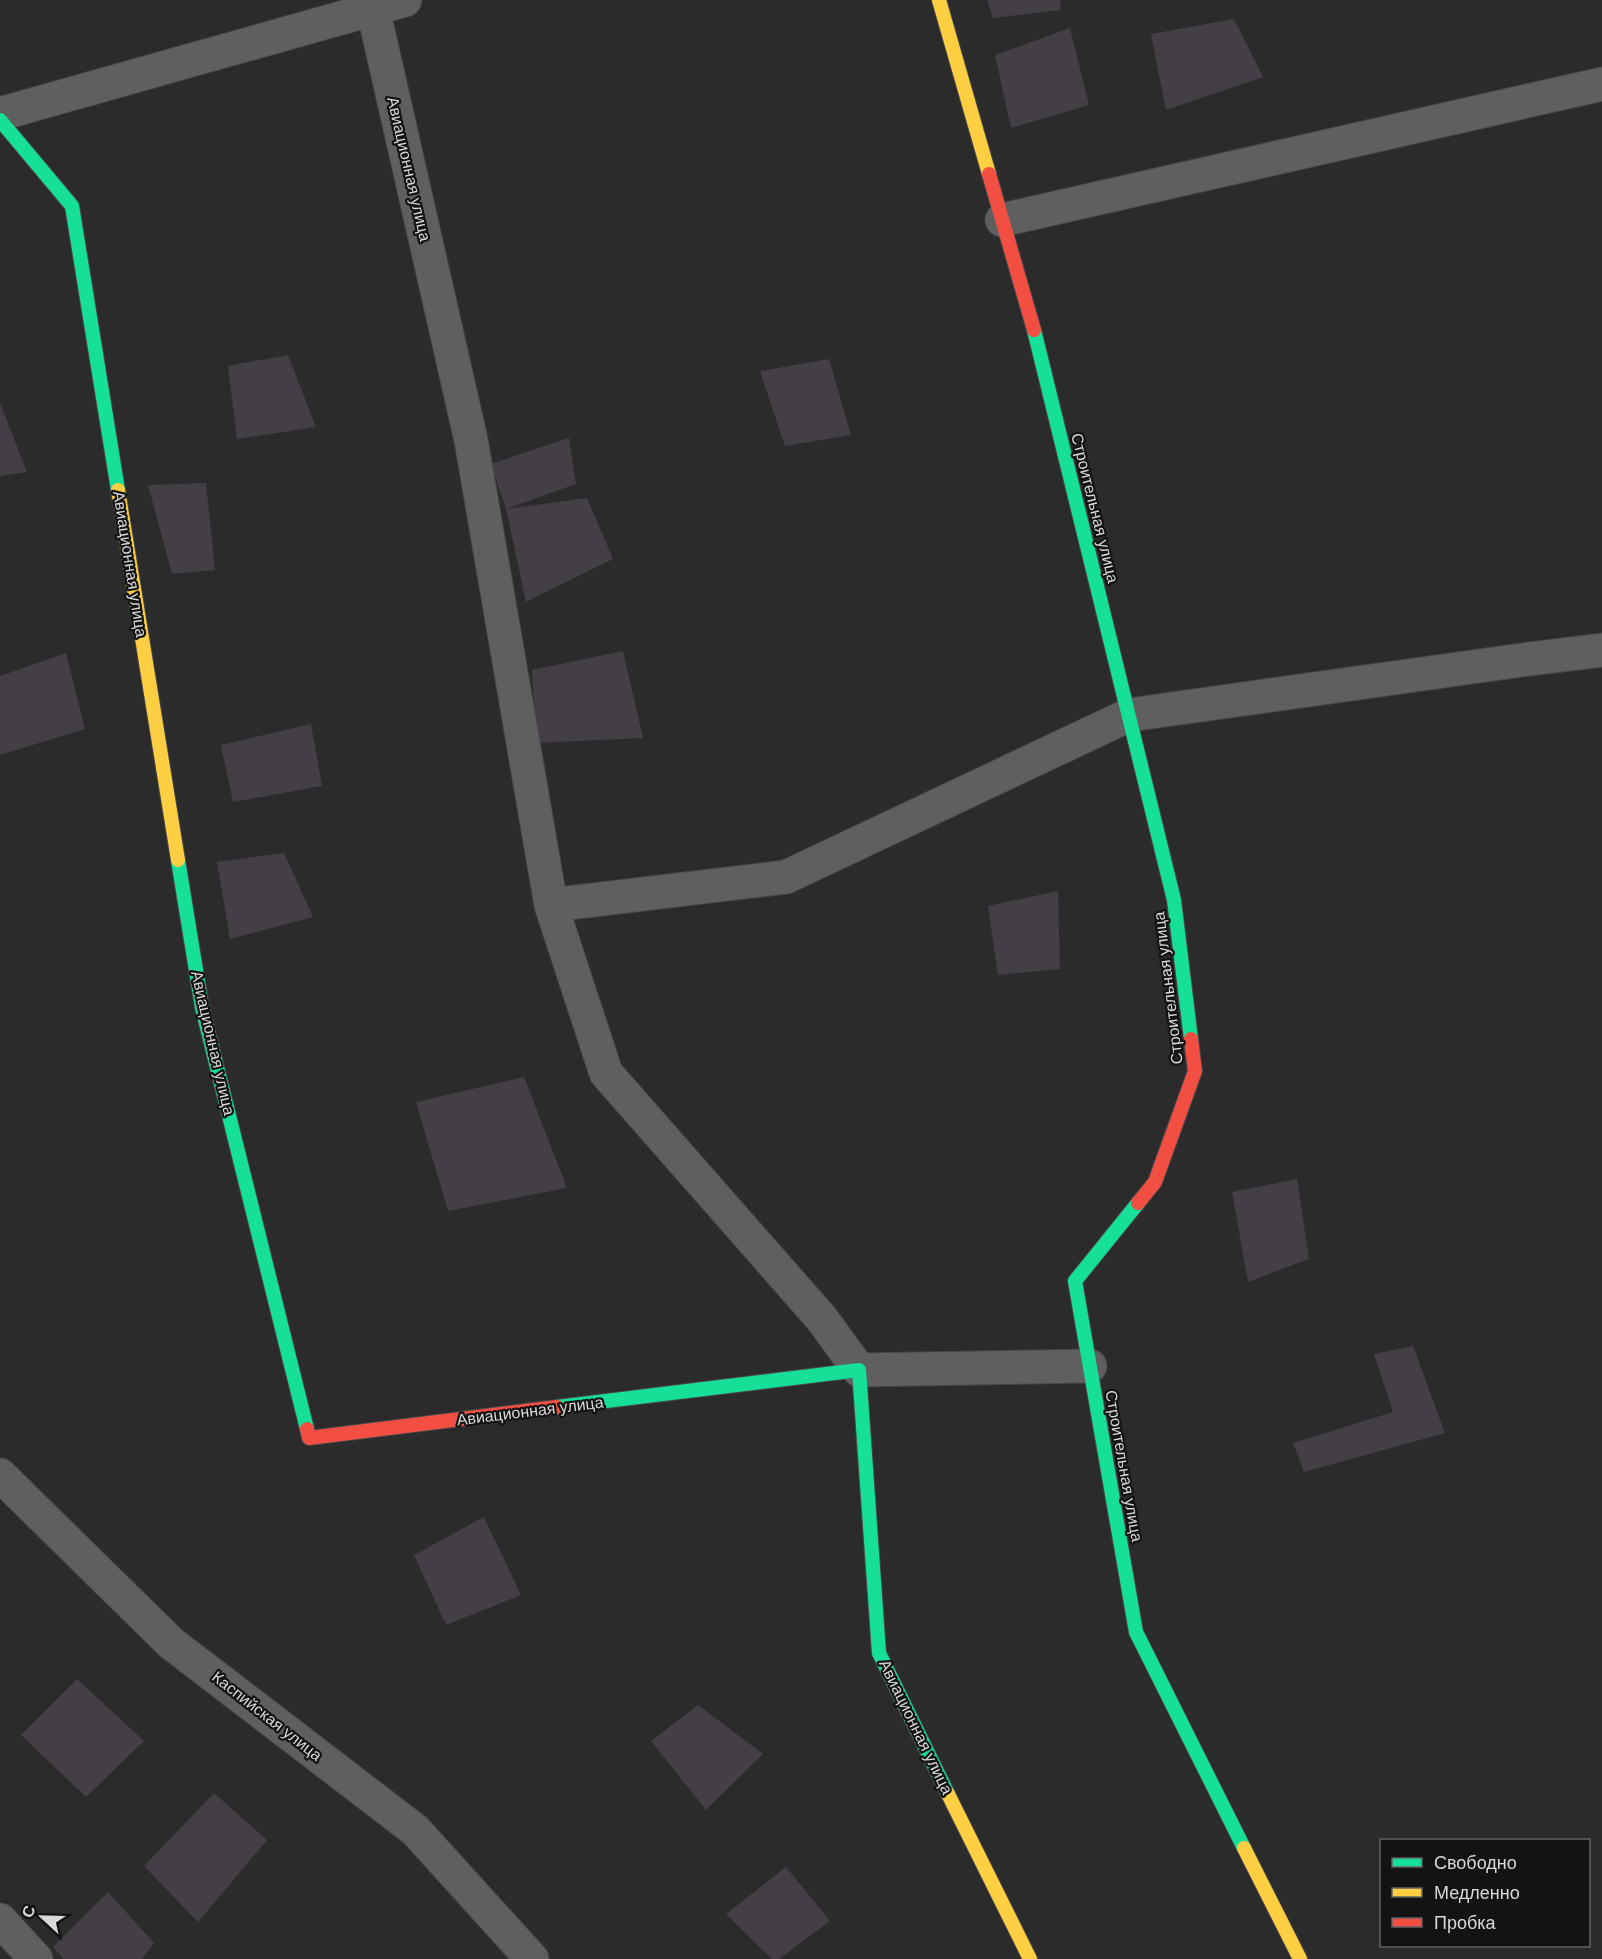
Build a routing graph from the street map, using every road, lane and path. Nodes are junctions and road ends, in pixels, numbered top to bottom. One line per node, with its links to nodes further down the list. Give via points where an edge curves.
1 (405, 0): 3 (street)
2 (939, 0): 7 (street, Строительная улица)
3 (373, 9): 5 (street); 10 (street, Авиационная улица, via 471,440)
4 (1602, 84): 7 (street)
5 (0, 114)
6 (0, 120): 12 (street, Авиационная улица, via 72,206 202,1007 309,1438)
7 (1002, 219): 9 (street, Строительная улица, via 1035,332)
8 (1602, 650): 9 (street)
9 (1129, 715): 10 (street, via 786,877); 11 (street, Строительная улица, via 1174,900 1195,1071 1155,1182 1075,1281)
10 (551, 905): 12 (street, Авиационная улица, via 606,1073 822,1319)
11 (1090, 1366): 12 (street); 18 (street, Строительная улица, via 1136,1632)
12 (859, 1370): 17 (street, Авиационная улица, via 879,1653)
13 (0, 1475): 16 (street, Каспийская улица, via 171,1642 415,1830)
14 (0, 1920): 15 (street)
15 (36, 1959)
16 (532, 1959)
17 (1030, 1959)
18 (1300, 1959)

